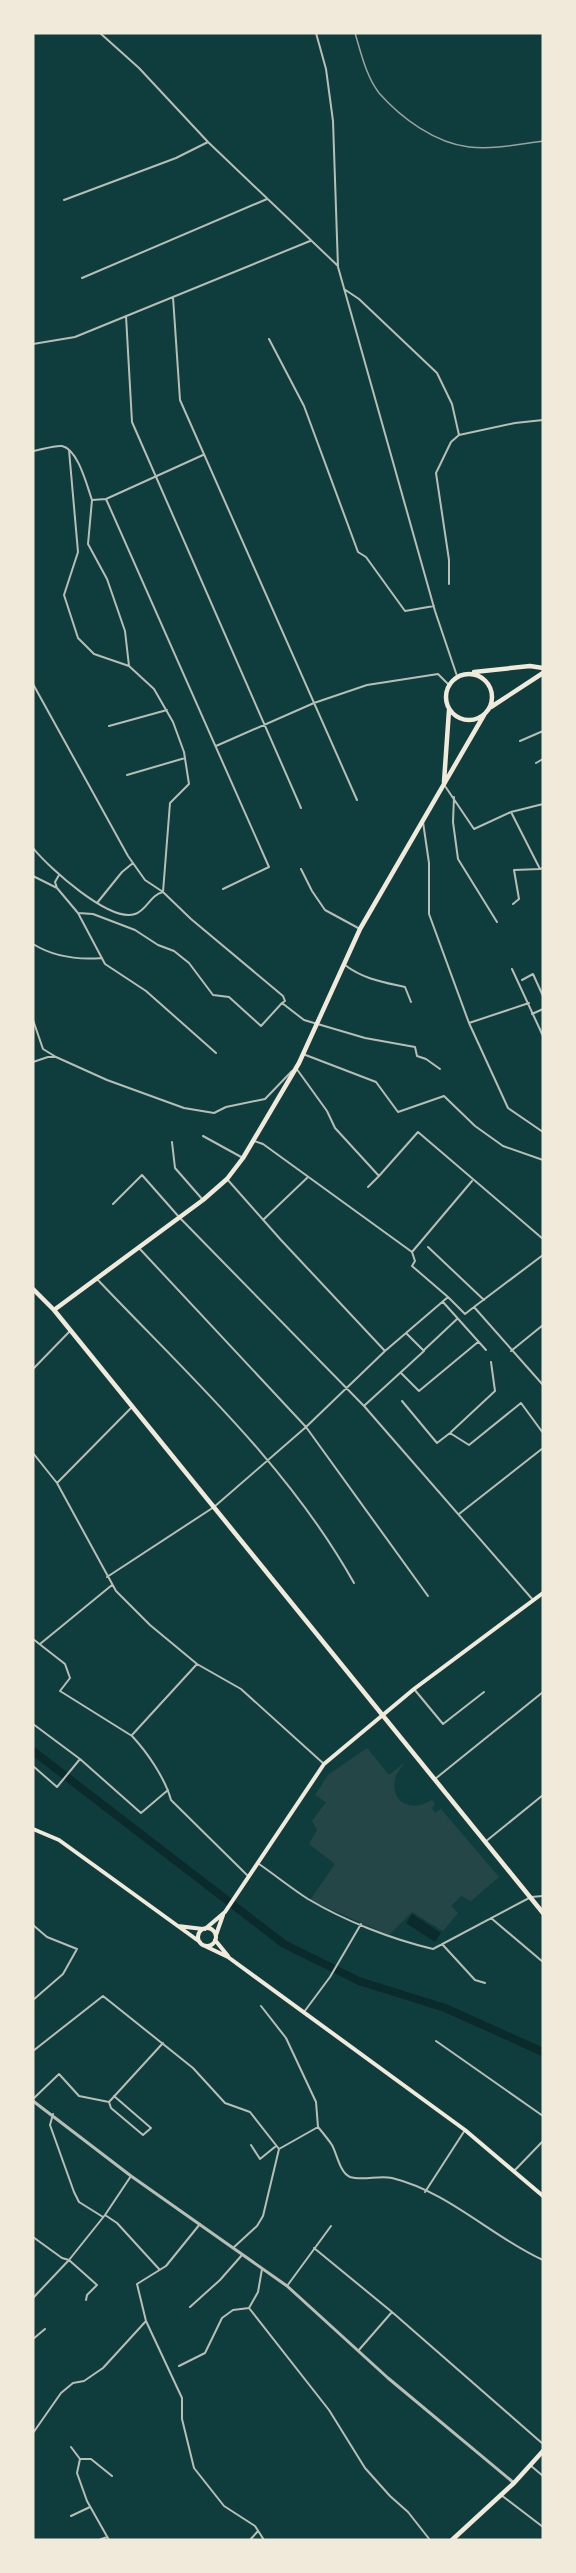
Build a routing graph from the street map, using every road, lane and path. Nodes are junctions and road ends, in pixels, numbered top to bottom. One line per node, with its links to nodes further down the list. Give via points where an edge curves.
1 (100, 33): 5 (street, via 139,68)
2 (316, 33): 9 (street, via 333,121)
3 (363, 33): 4 (street)
4 (369, 33)
5 (208, 142): 6 (street); 7 (street)
6 (267, 199): 8 (street); 10 (street)
7 (64, 200)
8 (310, 241): 9 (street); 12 (street)
9 (338, 267): 11 (street)
10 (82, 278)
11 (344, 289): 17 (street, via 437,373 452,404); 25 (street)
12 (173, 297): 13 (street); 20 (street, via 180,400)
13 (126, 316): 15 (street, via 75,337); 21 (street, via 132,422)
14 (269, 339): 25 (street, via 304,406 358,552 366,557 405,611)
15 (33, 344)
16 (543, 420): 17 (street)
17 (459, 435): 24 (street, via 451,442 436,473)
18 (69, 450): 19 (street, via 61,446); 23 (street, via 78,462); 26 (street, via 78,552 64,595 78,638 94,654)
19 (33, 451)
20 (204, 455): 21 (street); 32 (street)
21 (156, 477): 22 (street); 37 (street)
22 (106, 499): 23 (street); 41 (street)
23 (92, 500): 26 (street, via 88,544 107,579 125,631)
24 (449, 584)
25 (434, 606): 29 (street)
26 (129, 666): 35 (street, via 154,689)
27 (543, 668): 29 (main road, via 530,666)
28 (543, 673): 33 (main road)
29 (460, 675): 31 (main road); 33 (main road, via 484,678 492,692)
30 (33, 684): 54 (street)
31 (449, 685): 32 (street, via 438,674 367,685); 34 (main road)
32 (314, 703): 37 (street); 48 (street)
33 (490, 706): 36 (main road)
34 (449, 709): 36 (main road, via 469,720); 46 (main road)
35 (167, 710): 38 (street); 42 (street)
36 (484, 715): 46 (main road)
37 (265, 724): 41 (street); 50 (street)
38 (109, 726)
39 (543, 731): 40 (street)
40 (520, 741)
41 (216, 746): 60 (street, via 269,867)
42 (185, 758): 45 (street); 61 (street, via 189,784 170,803)
43 (543, 759): 44 (street)
44 (536, 763)
45 (127, 775)
46 (444, 785): 47 (street); 52 (main road)
47 (454, 797): 51 (street, via 474,829); 65 (street, via 458,859)
48 (357, 800)
49 (543, 804): 51 (street)
50 (302, 808)
51 (511, 812): 56 (street)
52 (423, 822): 66 (main road); 79 (street, via 429,863 429,914)
53 (33, 848): 57 (street)
54 (133, 864): 61 (street, via 145,880); 62 (street)
55 (301, 869): 66 (street, via 325,910)
56 (542, 869): 63 (street, via 514,870 519,899)
57 (60, 874): 59 (street, via 55,882); 62 (street)
58 (33, 876): 59 (street)
59 (57, 888): 64 (street)
60 (223, 889)
61 (163, 892): 62 (street, via 154,894 138,914 125,917); 74 (street, via 283,996)
62 (97, 903)
63 (513, 904)
64 (78, 913): 68 (street); 74 (street, via 93,914 135,930 174,951 189,963 213,995 229,998 261,1026)
65 (497, 922)
66 (360, 929): 69 (main road)
67 (33, 944): 68 (street, via 60,956)
68 (102, 958): 82 (street)
69 (343, 963): 73 (street, via 373,980 405,987); 80 (main road)
70 (512, 969): 75 (street)
71 (522, 980): 72 (street, via 532,974)
72 (543, 996)
73 (411, 1002)
74 (282, 1003): 80 (street, via 303,1020)
75 (529, 1004): 77 (street); 79 (street)
76 (543, 1009): 77 (street)
77 (532, 1014): 81 (street)
78 (33, 1020): 84 (street, via 43,1048)
79 (469, 1023): 88 (street, via 508,1108)
80 (316, 1024): 83 (main road); 87 (street, via 415,1047 417,1056)
81 (543, 1036)
82 (216, 1053)
83 (303, 1054): 86 (main road); 93 (street, via 376,1082 398,1112 444,1095 475,1126 503,1146)
84 (56, 1057): 85 (street); 86 (street, via 184,1108 214,1113 265,1099)
85 (33, 1062)
86 (296, 1068): 91 (main road); 94 (street, via 335,1128)
87 (440, 1069)
88 (543, 1132)
89 (202, 1136): 92 (street)
90 (172, 1142): 99 (street, via 175,1168)
91 (254, 1142): 92 (main road); 95 (street, via 263,1144)
92 (243, 1158): 96 (main road)
93 (543, 1160)
94 (379, 1176): 97 (street, via 418,1132); 98 (street)
95 (308, 1177): 102 (street); 106 (street)
96 (227, 1179): 99 (main road); 102 (street)
97 (473, 1180): 103 (street); 106 (street)
98 (368, 1187)
99 (203, 1200): 101 (main road)
100 (113, 1204): 101 (street, via 142,1175)
101 (179, 1217): 104 (main road); 128 (street)
102 (263, 1220): 121 (street)
103 (543, 1239)
104 (139, 1247): 108 (main road); 132 (street)
105 (428, 1247): 111 (street)
106 (412, 1252): 110 (street, via 412,1266)
107 (543, 1256): 111 (street)
108 (96, 1278): 114 (main road); 137 (street, via 211,1394)
109 (33, 1289): 114 (main road)
110 (448, 1298): 112 (street); 113 (street, via 465,1314)
111 (484, 1300): 113 (street)
112 (443, 1302): 115 (street); 118 (street)
113 (474, 1307): 123 (street)
114 (54, 1310): 117 (main road)
115 (457, 1319): 119 (street); 122 (street)
116 (543, 1325): 123 (street)
117 (70, 1331): 125 (street); 131 (main road)
118 (406, 1333): 121 (street); 122 (street)
119 (478, 1342): 120 (street); 126 (street, via 419,1391)
120 (486, 1350)
121 (385, 1351): 128 (street)
122 (424, 1351): 126 (street)
123 (512, 1351): 127 (street)
124 (490, 1362): 133 (street, via 495,1391)
125 (33, 1369)
126 (400, 1373): 130 (street)
127 (543, 1385)
128 (345, 1388): 130 (street); 132 (street)
129 (402, 1401): 133 (street, via 437,1443)
130 (364, 1406): 140 (street)
131 (132, 1407): 138 (street); 139 (main road)
132 (306, 1427): 137 (street); 145 (street)
133 (450, 1433): 134 (street, via 469,1445 521,1403)
134 (543, 1433)
135 (543, 1448): 140 (street)
136 (33, 1454): 138 (street)
137 (269, 1460): 139 (street); 142 (street)
138 (57, 1484): 141 (street)
139 (214, 1507): 141 (street); 153 (main road)
140 (459, 1514): 146 (street)
141 (106, 1577): 143 (street)
142 (354, 1583)
143 (112, 1585): 148 (street); 149 (street, via 150,1625)
144 (543, 1593): 146 (main road)
145 (428, 1596)
146 (532, 1600): 150 (main road)
147 (33, 1639): 148 (street)
148 (40, 1645): 155 (street, via 65,1664 70,1678 60,1691)
149 (197, 1664): 155 (street); 157 (street, via 241,1689)
150 (414, 1689): 151 (street, via 443,1724); 153 (main road)
151 (484, 1692)
152 (543, 1692): 159 (street)
153 (382, 1716): 157 (main road); 159 (main road)
154 (33, 1724): 156 (street)
155 (132, 1736): 160 (street)
156 (80, 1759): 158 (street, via 57,1787); 160 (street, via 141,1813)
157 (324, 1764): 164 (main road)
158 (33, 1766)
159 (435, 1779): 163 (main road)
160 (168, 1790): 165 (street, via 171,1800)
161 (543, 1795): 163 (street)
162 (33, 1829): 173 (main road, via 59,1840)
163 (485, 1842): 167 (main road)
164 (257, 1863): 165 (main road); 171 (street, via 308,1899)
165 (248, 1876): 168 (main road)
166 (543, 1896): 167 (street)
167 (531, 1897): 169 (main road); 170 (street)
168 (224, 1913): 174 (main road); 175 (main road)
169 (543, 1913)
170 (491, 1918): 177 (street); 180 (street)
171 (361, 1924): 177 (street, via 411,1944 433,1949); 184 (street)
172 (33, 1925): 182 (street, via 47,1937 77,1949 63,1974)
173 (178, 1926): 174 (main road); 176 (main road)
174 (204, 1929): 175 (main road, via 211,1929); 176 (main road, via 199,1934)
175 (215, 1938): 178 (main road); 179 (main road)
176 (200, 1942): 178 (main road)
177 (442, 1944): 181 (street, via 475,1980)
178 (205, 1946): 179 (main road)
179 (228, 1957): 184 (main road)
180 (543, 1962)
181 (485, 1983)
182 (33, 2000)
183 (261, 2006): 193 (street, via 286,2038 316,2102)
184 (304, 2012): 194 (main road)
185 (436, 2041): 192 (street)
186 (163, 2043): 187 (street, via 103,1996); 188 (street); 197 (street, via 225,2103 250,2112)
187 (33, 2051)
188 (114, 2096): 190 (street); 190 (street, via 151,2128 143,2135)
189 (33, 2100): 190 (street, via 59,2074 79,2096); 191 (street)
190 (109, 2102)
191 (53, 2114): 200 (street); 203 (street, via 50,2125 79,2202)
192 (543, 2116)
193 (318, 2127): 198 (street); 201 (street, via 350,2177 392,2178)
194 (465, 2130): 199 (main road); 201 (street)
195 (543, 2141): 199 (street)
196 (251, 2145): 197 (street, via 260,2159)
197 (276, 2146): 198 (street)
198 (279, 2149): 207 (street, via 263,2216)
199 (514, 2171): 202 (main road)
200 (131, 2176): 203 (street); 204 (street)
201 (425, 2192): 211 (street, via 459,2208)
202 (543, 2196)
203 (104, 2216): 210 (street); 212 (street, via 117,2223)
204 (200, 2223): 207 (street); 212 (street)
205 (332, 2226): 208 (street)
206 (33, 2237): 210 (street)
207 (233, 2248): 209 (street)
208 (314, 2248): 214 (street); 219 (street)
209 (242, 2255): 213 (street); 217 (street)
210 (69, 2260): 215 (street); 216 (street, via 98,2285)
211 (543, 2260)
212 (159, 2269): 220 (street, via 137,2284)
213 (262, 2269): 214 (street); 218 (street, via 258,2292)
214 (287, 2286): 223 (street)
215 (33, 2298)
216 (86, 2300)
217 (190, 2307)
218 (249, 2308): 224 (street, via 233,2310 222,2318 205,2353); 243 (street, via 329,2410 365,2468)
219 (392, 2312): 223 (street); 226 (street)
220 (146, 2321): 225 (street, via 103,2368 61,2393); 238 (street, via 182,2398 182,2419 194,2468 224,2506)
221 (45, 2329): 222 (street)
222 (33, 2339)
223 (357, 2351): 233 (street)
224 (178, 2366)
225 (33, 2433)
226 (543, 2444)
227 (71, 2447): 229 (street)
228 (543, 2451): 230 (main road)
229 (80, 2459): 231 (street, via 91,2459); 235 (street, via 77,2474)
230 (530, 2465): 232 (street); 233 (main road)
231 (112, 2476)
232 (543, 2476)
233 (513, 2483): 234 (main road)
234 (501, 2494): 237 (street); 244 (main road)
235 (90, 2507): 236 (street); 239 (street)
236 (71, 2516)
237 (543, 2527)
238 (258, 2531): 241 (street); 242 (street)
239 (108, 2539): 240 (street)
240 (99, 2540)
241 (250, 2540)
242 (264, 2540)
243 (430, 2540)
244 (452, 2540)

